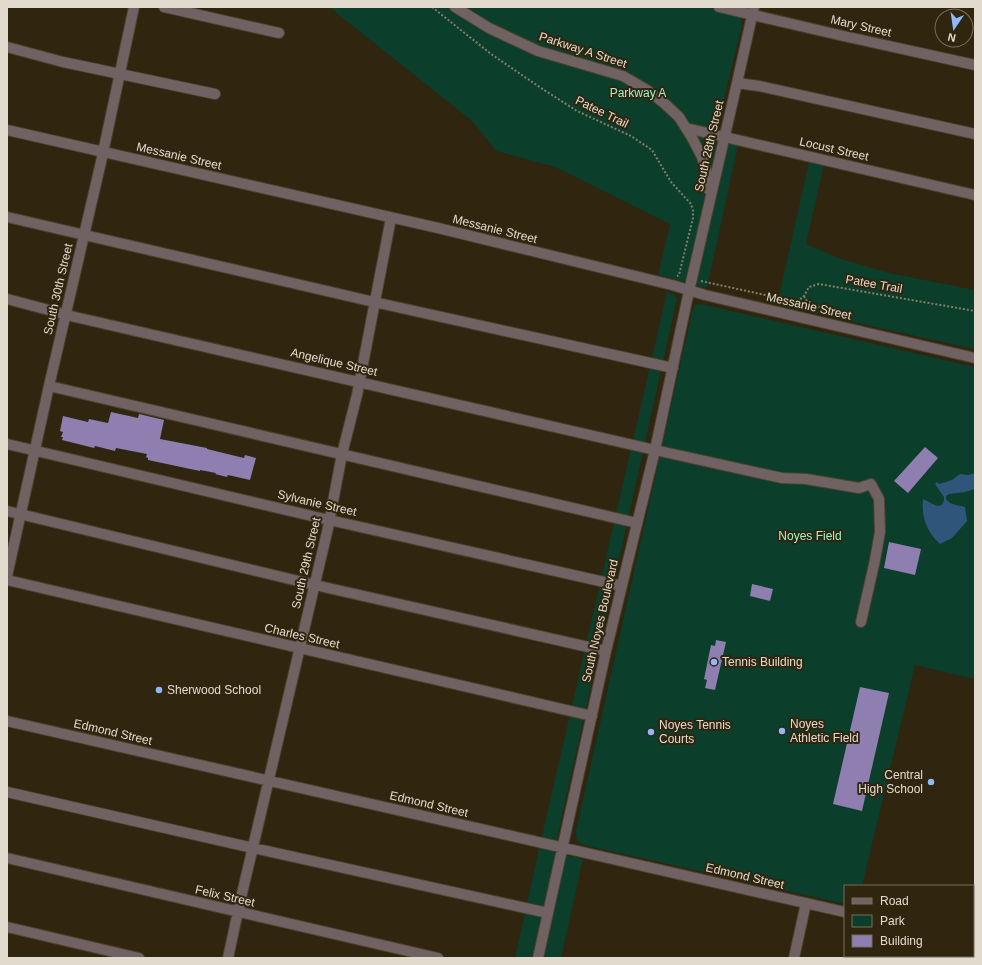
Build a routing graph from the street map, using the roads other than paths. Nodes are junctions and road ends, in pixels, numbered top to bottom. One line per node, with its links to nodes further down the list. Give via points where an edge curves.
1 (134, 7): 9 (street, South 30th Street)
2 (164, 7): 6 (street)
3 (454, 7): 12 (street, Parkway A Street, via 489,28 538,51 623,76 664,103 679,117)
4 (718, 7): 5 (street, Mary Street)
5 (753, 11): 8 (street, Mary Street); 10 (street, South 28th Street)
6 (279, 32)
7 (7, 47): 9 (street, via 63,62)
8 (975, 65)
9 (120, 73): 11 (street); 16 (street, South 30th Street)
10 (737, 84): 14 (street, via 759,86); 15 (street, South 28th Street)
11 (215, 94)
12 (686, 128): 15 (street, Locust Street); 18 (street, Parkway A Street, via 702,157 709,181)
13 (7, 130): 16 (street, Messanie Street)
14 (975, 134)
15 (725, 137): 17 (street, Locust Street); 18 (street, South 28th Street)
16 (103, 152): 20 (street, Messanie Street); 21 (street, South 30th Street)
17 (975, 195)
18 (710, 202): 22 (street, South 28th Street)
19 (7, 217): 21 (street)
20 (391, 218): 22 (street, Messanie Street); 24 (street, South 29th Street)
21 (84, 235): 24 (street); 25 (street, South 30th Street)
22 (689, 291): 26 (street, Messanie Street); 27 (street, South Noyes Boulevard)
23 (7, 299): 25 (street, Angelique Street)
24 (374, 302): 27 (street); 28 (street, South 29th Street)
25 (65, 315): 28 (street, Angelique Street); 29 (street, South 30th Street)
26 (975, 358)
27 (672, 368): 32 (street, South Noyes Boulevard)
28 (359, 382): 32 (street, Angelique Street); 33 (street, South 29th Street)
29 (49, 386): 31 (street, South 30th Street); 33 (street)
30 (7, 444): 31 (street, Sylvanie Street)
31 (35, 450): 35 (street, South 30th Street); 36 (street, Sylvanie Street)
32 (655, 450): 37 (street, South Noyes Boulevard); 42 (street, Angelique Street, via 782,478 806,479 859,488 871,484 879,499 880,532)
33 (342, 454): 36 (street, South 29th Street); 37 (street)
34 (7, 511): 35 (street)
35 (21, 514): 38 (street, South 30th Street); 40 (street)
36 (329, 519): 40 (street, South 29th Street); 41 (street, Sylvanie Street)
37 (637, 523): 41 (street, South Noyes Boulevard)
38 (7, 576)
39 (7, 580): 43 (street, Charles Street)
40 (315, 585): 43 (street, South 29th Street); 44 (street)
41 (622, 586): 44 (street, South Noyes Boulevard)
42 (861, 622)
43 (299, 648): 45 (street, Charles Street); 47 (street, South 29th Street)
44 (606, 651): 45 (street, South Noyes Boulevard)
45 (592, 716): 50 (street, South Noyes Boulevard)
46 (7, 721): 47 (street, Edmond Street)
47 (269, 781): 49 (street, South 29th Street); 50 (street, Edmond Street)
48 (7, 792): 49 (street)
49 (253, 848): 53 (street, South 29th Street); 55 (street)
50 (563, 848): 52 (street, Edmond Street); 55 (street, South Noyes Boulevard)
51 (7, 858): 53 (street, Felix Street)
52 (806, 904): 54 (street, Edmond Street); 61 (street)
53 (238, 912): 58 (street, South 29th Street); 59 (street, Felix Street)
54 (844, 912)
55 (548, 913): 60 (street, South Noyes Boulevard)
56 (7, 927): 57 (street)
57 (139, 958)
58 (228, 958)
59 (438, 958)
60 (538, 958)
61 (794, 958)

